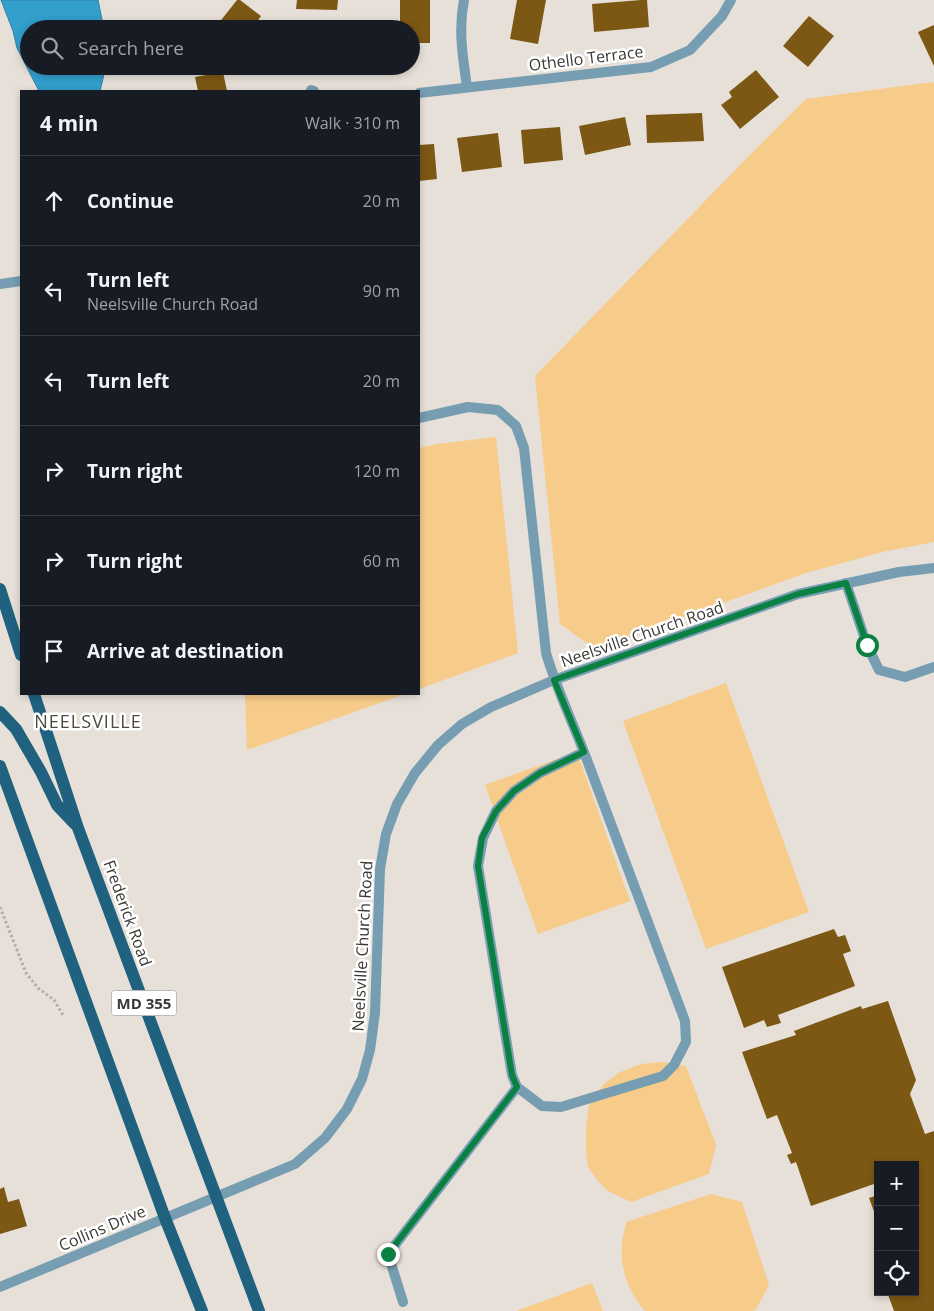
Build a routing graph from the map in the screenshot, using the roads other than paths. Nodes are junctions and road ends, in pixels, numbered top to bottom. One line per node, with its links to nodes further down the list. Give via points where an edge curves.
1 (464, 0): 3 (street, via 460,38)
2 (731, 0): 3 (street, Othello Terrace, via 722,16 690,50 651,67)
3 (467, 87): 4 (street, Othello Terrace)
4 (420, 93)
5 (20, 281): 6 (street)
6 (0, 284)
7 (420, 418): 13 (street, via 468,407 498,410 516,426 524,448 546,653)
8 (934, 568): 9 (street, Neelsville Church Road)
9 (846, 583): 12 (street, via 879,670 905,677); 13 (street, Neelsville Church Road, via 798,594)
10 (0, 589): 11 (main road)
11 (20, 653)
12 (934, 667)
13 (554, 680): 16 (street); 20 (street, Neelsville Church Road, via 491,707 462,724 438,745 415,773 397,804 386,834 380,869 375,1013 370,1050 362,1079 348,1109 325,1138 295,1164)
14 (34, 695): 18 (main road, Frederick Road / MD 355)
15 (0, 712): 18 (main road, via 20,735 57,805)
16 (584, 752): 19 (street, via 540,773 514,791 496,811 482,838 478,866 512,1075); 19 (street, via 685,1021 686,1042 674,1065 663,1076 561,1108 542,1106)
17 (0, 766): 21 (main road, MD 355)
18 (78, 828): 20 (main road, Frederick Road / MD 355)
19 (517, 1087): 23 (street, via 388,1254)
20 (216, 1198): 21 (street, Collins Drive); 25 (main road, Frederick Road / MD 355)
21 (165, 1218): 22 (street, Collins Drive); 24 (main road, MD 355)
22 (0, 1286)
23 (403, 1302)
24 (202, 1311)
25 (259, 1311)

